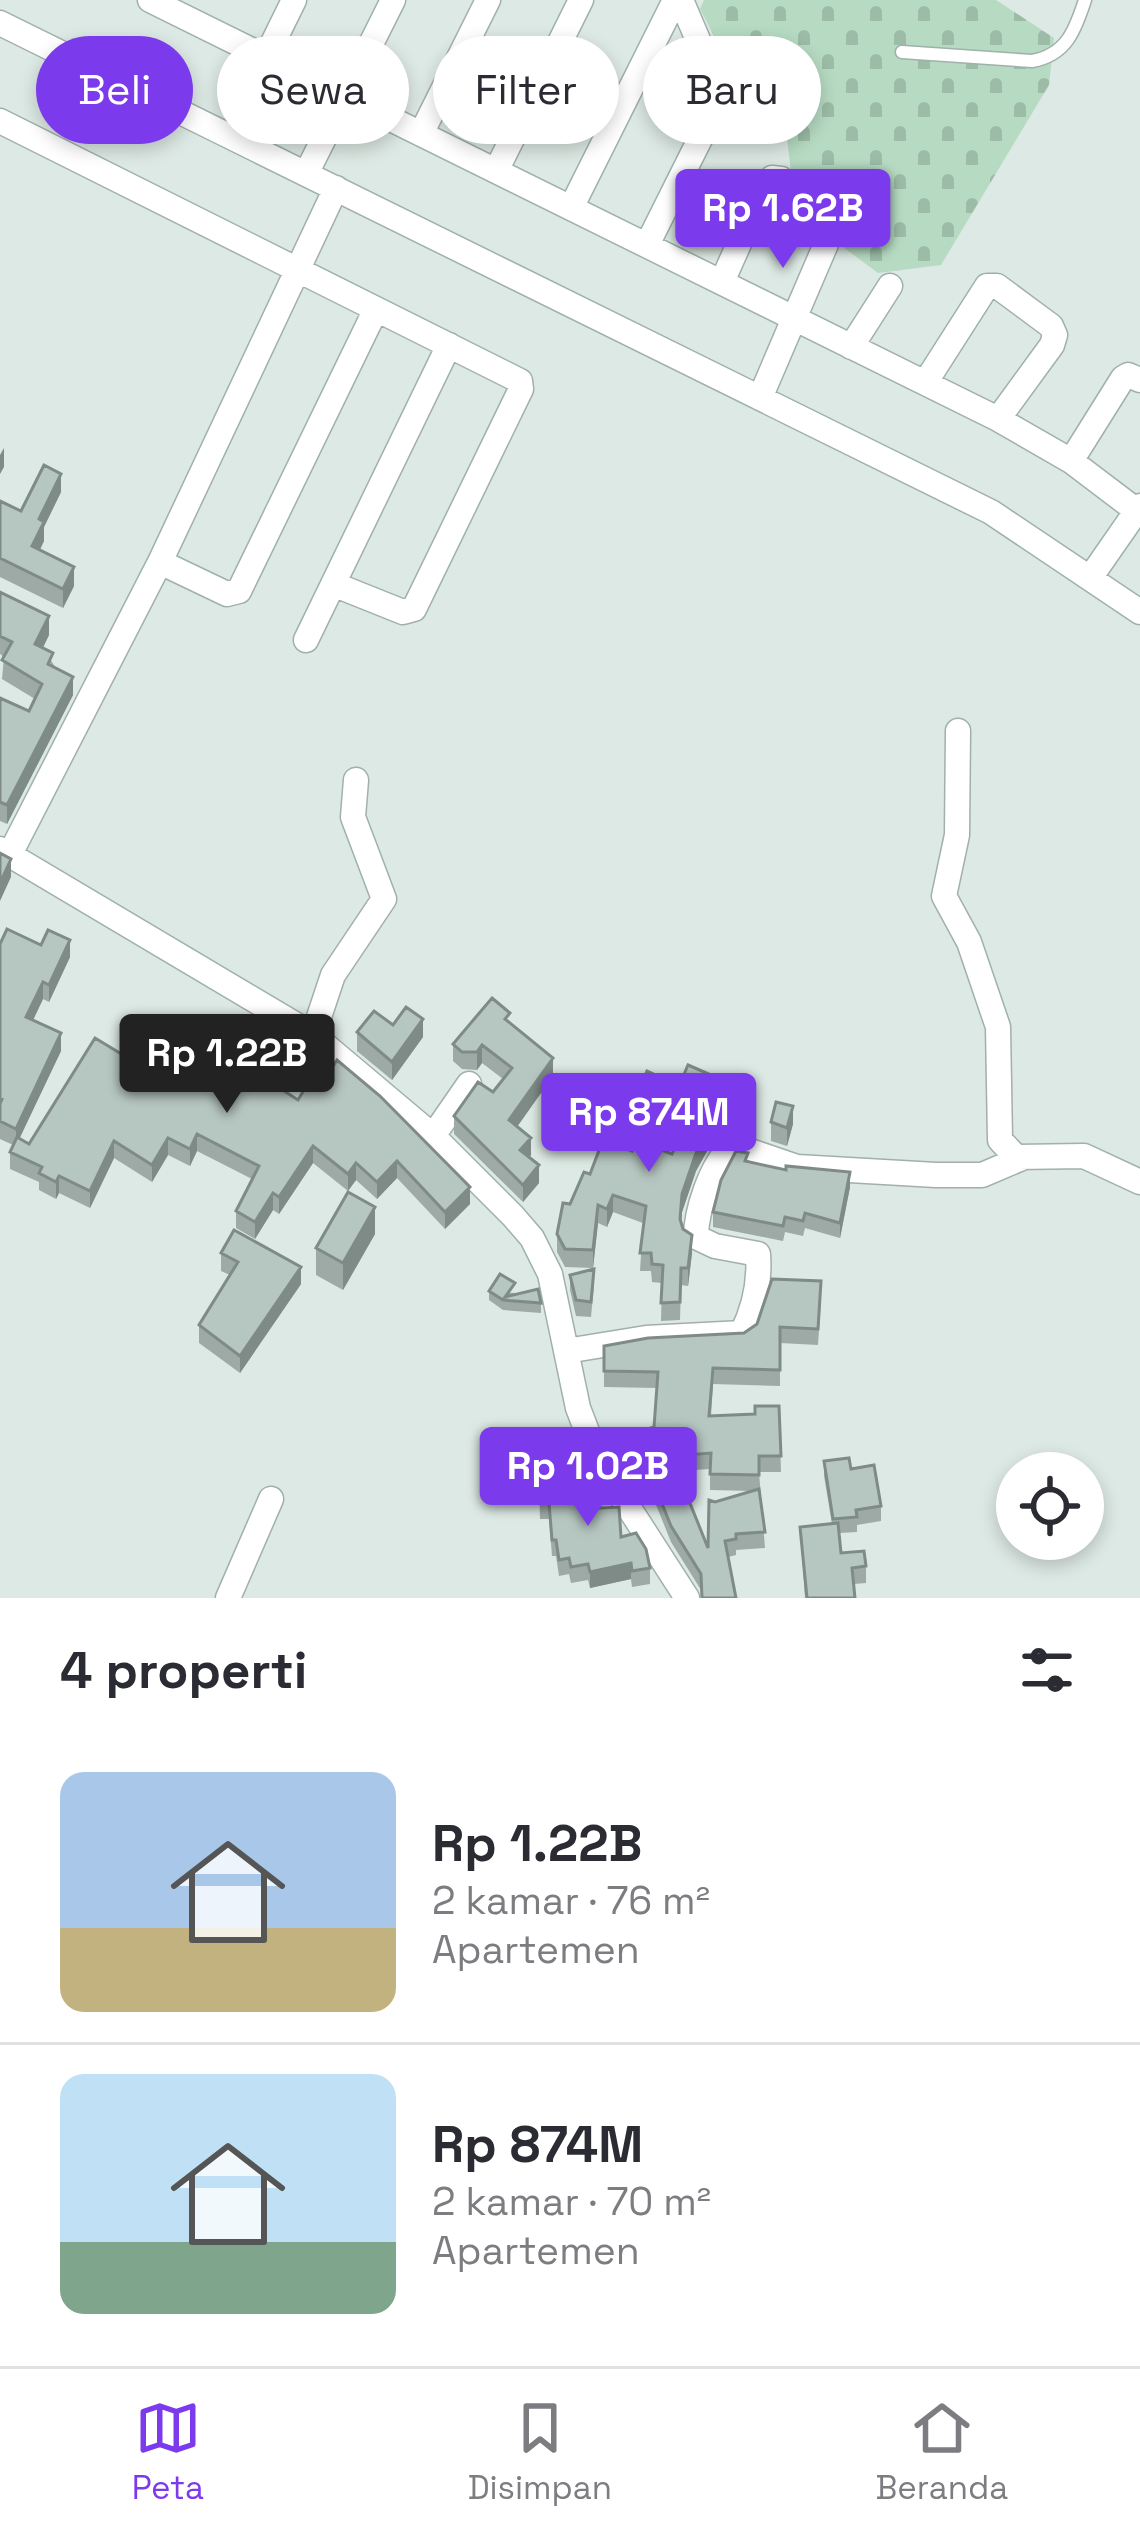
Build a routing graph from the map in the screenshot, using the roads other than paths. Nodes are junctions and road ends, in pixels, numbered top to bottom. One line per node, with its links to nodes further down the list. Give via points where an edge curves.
1 (150, 0): 8 (street)
2 (294, 0): 11 (street)
3 (393, 0): 12 (street)
4 (488, 0): 16 (street)
5 (581, 0): 18 (street)
6 (678, 0): 21 (street); 22 (street, via 719,99)
7 (1085, 0): 13 (lane, via 1071,38 1048,58)
8 (196, 10): 10 (street)
9 (0, 23): 19 (street)
10 (235, 36)
11 (276, 36)
12 (375, 36)
13 (902, 52)
14 (0, 122): 23 (street)
15 (409, 128): 16 (street)
16 (421, 134): 18 (street)
17 (321, 144): 19 (street)
18 (496, 171): 21 (street)
19 (306, 174): 20 (street)
20 (335, 188): 23 (street); 32 (street)
21 (571, 208): 22 (street)
22 (647, 245): 24 (street)
23 (298, 269): 26 (street); 36 (street)
24 (722, 282): 27 (street); 27 (street, via 765,185 781,179 826,244)
25 (890, 286): 29 (street)
26 (376, 308): 28 (street); 36 (street, via 239,591 227,594)
27 (795, 318): 29 (street); 32 (street)
28 (449, 345): 38 (street); 38 (street, via 522,386 414,609 403,612)
29 (851, 346): 31 (street)
30 (1140, 380): 34 (street, via 1123,378)
31 (925, 383): 33 (street); 33 (street, via 987,286 997,286 1055,334)
32 (760, 398): 37 (street, via 991,512)
33 (998, 419): 34 (street)
34 (1071, 461): 35 (street)
35 (1138, 509): 37 (street)
36 (160, 562): 43 (street)
37 (1090, 578): 39 (street)
38 (333, 584): 40 (street)
39 (1140, 612)
40 (306, 640)
41 (958, 731): 47 (street, via 957,835 945,905 968,942 998,1027 1000,1140)
42 (356, 779): 44 (street, via 353,817 384,899 333,975)
43 (5, 852): 44 (street)
44 (313, 1035): 46 (street)
45 (469, 1084): 46 (street)
46 (433, 1136): 49 (street, via 532,1238 550,1274)
47 (1022, 1158): 48 (street, via 1084,1156); 49 (street, via 982,1175 936,1175 797,1168 730,1148 696,1237 758,1254 742,1333)
48 (1140, 1182)
49 (566, 1351): 52 (street, via 578,1408 604,1468)
50 (271, 1499): 51 (street)
51 (228, 1598)
52 (687, 1598)

